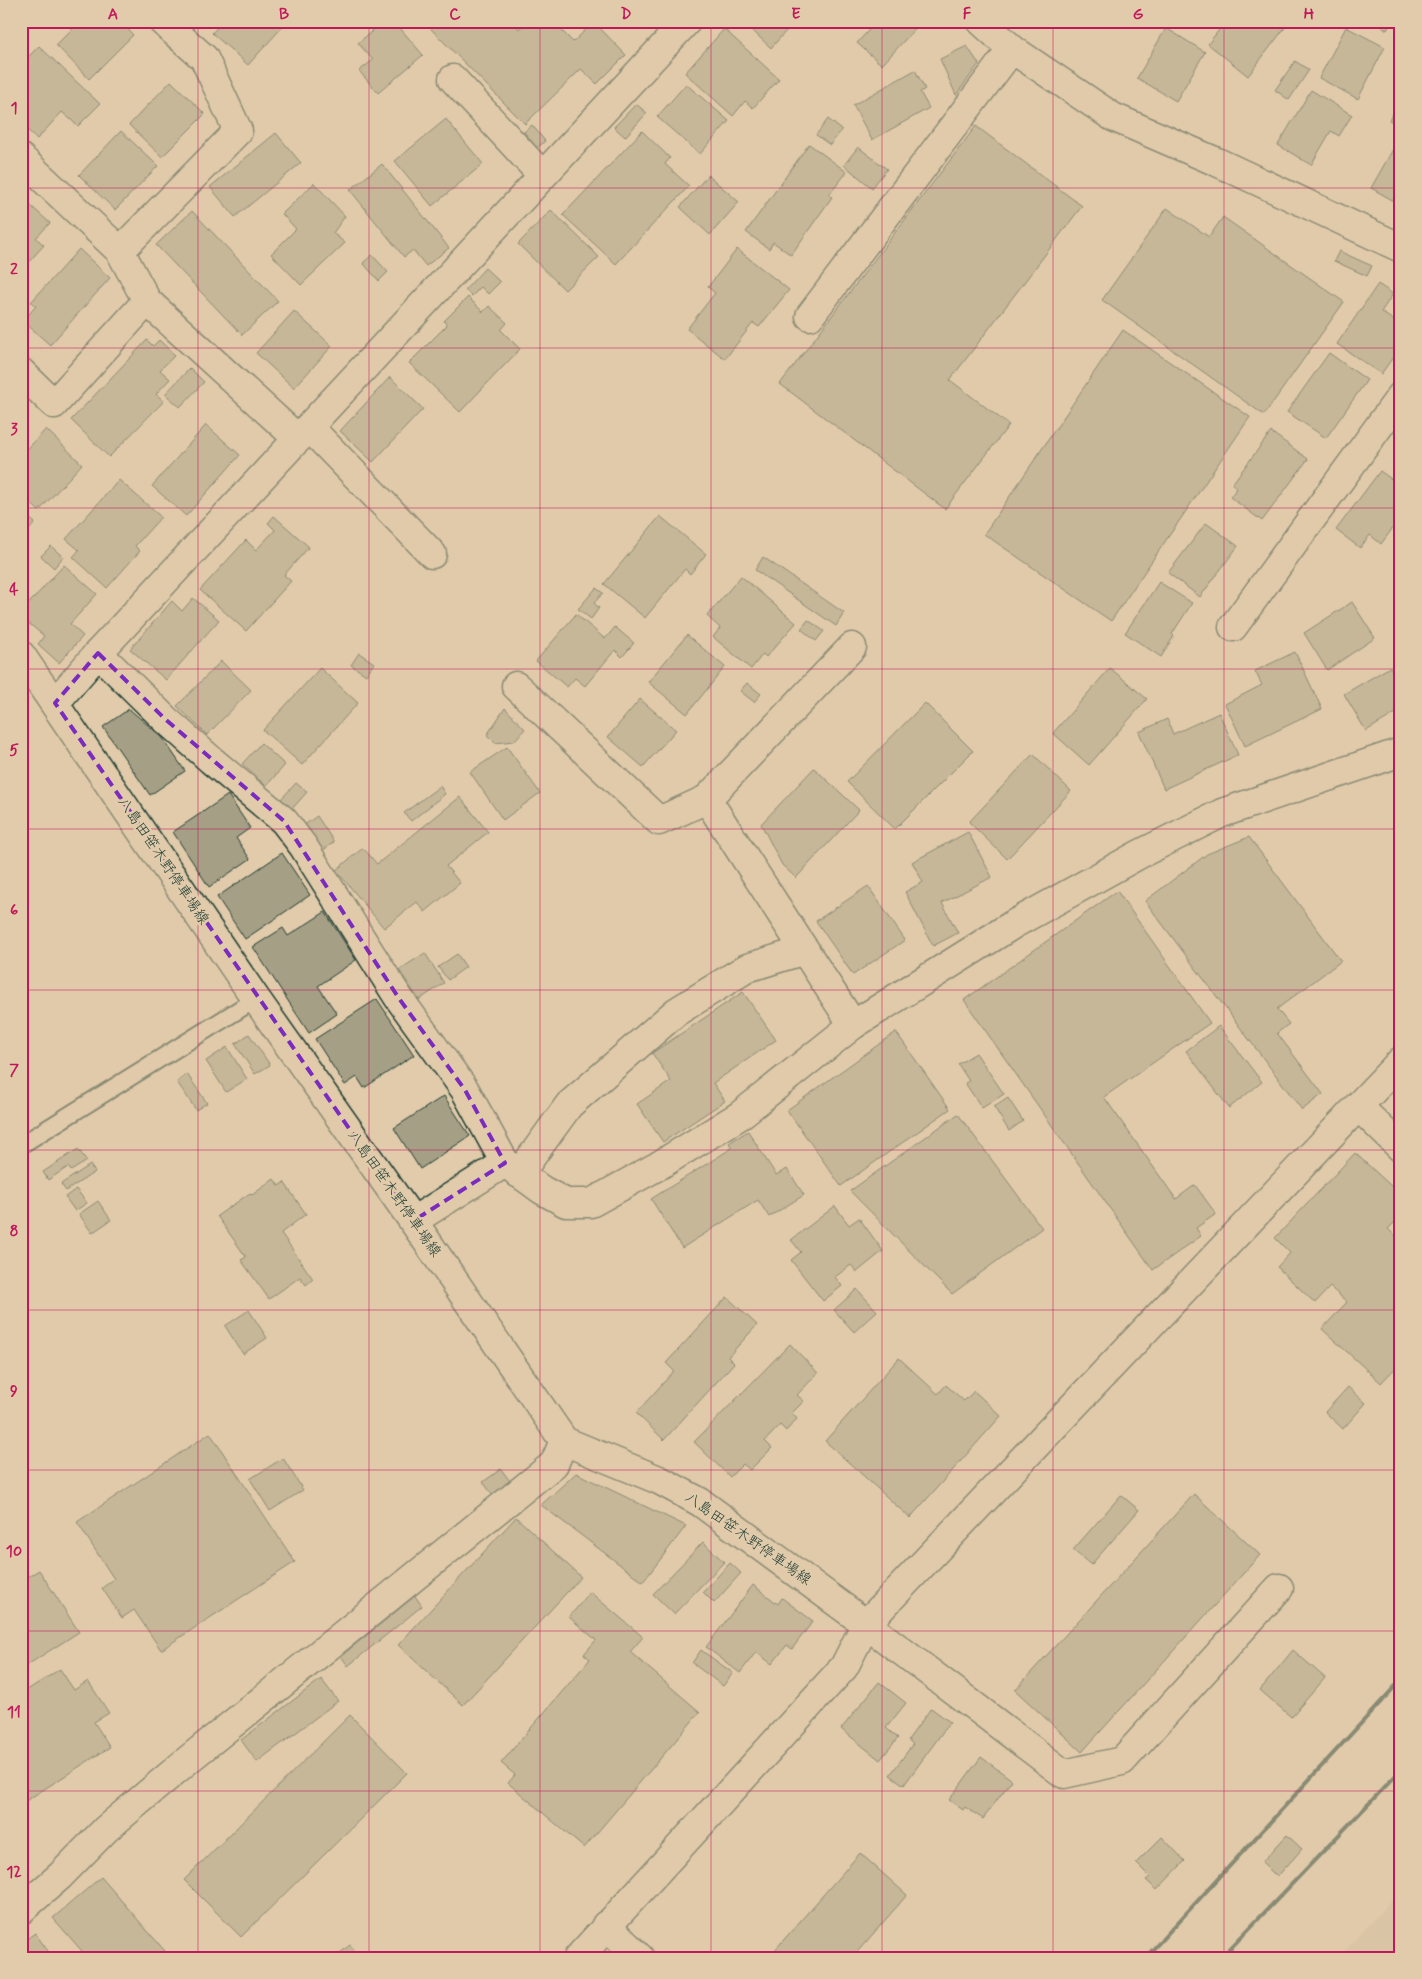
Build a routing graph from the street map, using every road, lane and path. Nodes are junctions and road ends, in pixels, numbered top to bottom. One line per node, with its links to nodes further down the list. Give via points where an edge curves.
1 (162, 21): 9 (street, via 204,58 238,130)
2 (687, 21): 7 (street)
3 (981, 21): 4 (street)
4 (1012, 49): 8 (street, via 1113,117); 11 (street)
5 (453, 79): 7 (street)
6 (21, 158): 9 (street)
7 (542, 175): 14 (street)
8 (1401, 248)
9 (120, 251): 10 (street)
10 (147, 301): 12 (street, via 54,404); 14 (street)
11 (810, 316)
12 (21, 372)
13 (1401, 396): 16 (street)
14 (303, 433): 15 (street); 18 (street)
15 (432, 554)
16 (1233, 627)
17 (852, 647): 23 (street)
18 (98, 653): 21 (street); 31 (street, via 171,725 284,821 398,997 465,1090)
19 (21, 655): 21 (street, 八島田笹木野停車場線)
20 (516, 686): 23 (street, via 659,821)
21 (55, 703): 25 (street, 八島田笹木野停車場線)
22 (1401, 752): 26 (street, via 1222,813 1014,924)
23 (707, 799): 24 (street)
24 (805, 950): 26 (street); 31 (street, via 747,968 676,1012 570,1105)
25 (256, 999): 29 (lane); 32 (street, 八島田笹木野停車場線)
26 (853, 1025): 31 (street, via 739,1116 590,1203 566,1202)
27 (1401, 1061): 28 (street)
28 (1358, 1106): 30 (street); 35 (street)
29 (21, 1145)
30 (1401, 1148)
31 (512, 1169): 32 (street)
32 (414, 1221): 33 (street, 八島田笹木野停車場線)
33 (564, 1441): 35 (street, 八島田笹木野停車場線, via 659,1480 700,1502); 36 (street, via 554,1464 188,1758 106,1829)
34 (1278, 1588): 35 (street, 八島田笹木野停車場線, via 1122,1761 1064,1774)
35 (866, 1624): 37 (street, via 844,1667)
36 (21, 1910)
37 (606, 1925): 38 (street); 39 (street)
38 (578, 1958)
39 (640, 1958)

